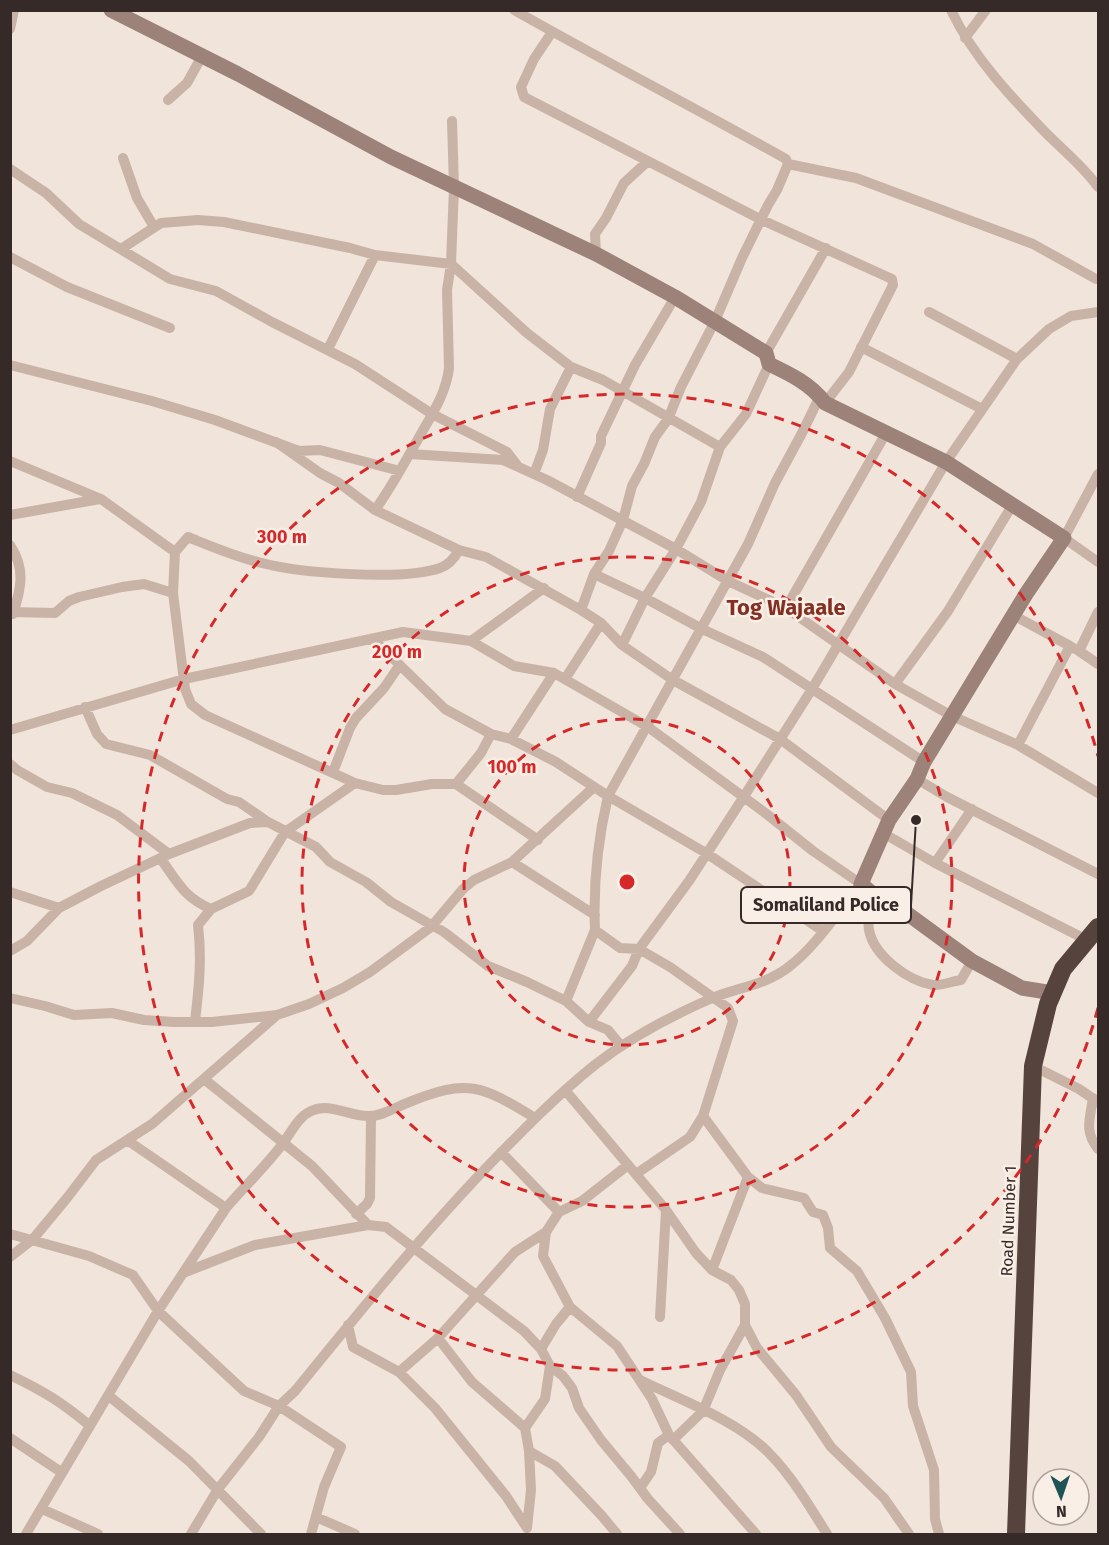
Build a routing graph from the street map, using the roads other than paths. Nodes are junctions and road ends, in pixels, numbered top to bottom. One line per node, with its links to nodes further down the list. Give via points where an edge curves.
1 (14, 10): 6 (street)
2 (111, 10): 9 (street)
3 (514, 10): 7 (street)
4 (951, 10): 8 (street)
5 (986, 10): 8 (street)
6 (10, 29)
7 (552, 32): 13 (street, via 521,87 524,98); 14 (street, via 776,153)
8 (965, 39): 17 (street, via 1031,118)
9 (202, 56): 10 (street, via 187,83); 16 (street)
10 (168, 100)
11 (452, 120): 16 (street)
12 (123, 158): 19 (street, via 137,198)
13 (648, 161): 18 (street); 22 (street, via 624,183 595,234)
14 (788, 164): 18 (street); 26 (street, via 856,177 1033,244)
15 (10, 169): 21 (street, via 46,193 79,224)
16 (454, 187): 22 (street); 25 (street)
17 (1098, 187)
18 (762, 220): 20 (street); 30 (street)
19 (154, 227): 21 (street); 23 (street, via 177,220 212,220)
20 (825, 248): 32 (street, via 892,279 893,285); 34 (street)
21 (121, 249): 33 (street, via 170,279 216,291)
22 (596, 254): 27 (street)
23 (375, 255): 25 (street); 33 (street)
24 (10, 257): 31 (street, via 67,287)
25 (451, 264): 37 (street); 41 (street, via 447,290 448,380)
26 (1096, 279)
27 (675, 297): 30 (street); 38 (street)
28 (929, 312): 35 (street)
29 (1098, 312): 35 (street, via 1071,316 1049,329)
30 (715, 321): 34 (street); 42 (street)
31 (170, 328)
32 (861, 347): 39 (street, via 849,372); 40 (street)
33 (328, 349): 41 (street)
34 (768, 358): 39 (street); 45 (street, via 746,414)
35 (1017, 359): 40 (street)
36 (10, 365): 44 (street, via 152,401)
37 (570, 367): 38 (street); 51 (street, via 550,409 543,450)
38 (622, 392): 42 (street); 53 (street)
39 (822, 400): 43 (street); 66 (street, via 775,483)
40 (982, 409): 48 (street)
41 (432, 414): 46 (street); 49 (street, via 507,452)
42 (668, 419): 45 (street); 58 (street, via 632,486)
43 (886, 433): 48 (street); 70 (street)
44 (276, 442): 50 (street, via 299,451 320,450); 56 (street)
45 (720, 447): 61 (street, via 701,502)
46 (410, 454): 49 (street, via 503,460); 50 (street)
47 (10, 461): 54 (street)
48 (946, 462): 55 (street); 79 (street)
49 (519, 468): 51 (street)
50 (400, 471): 56 (street)
51 (534, 474): 53 (street)
52 (1098, 474): 59 (street)
53 (577, 497): 58 (street)
54 (101, 499): 57 (street); 63 (street)
55 (1013, 504): 59 (street); 88 (street, via 948,611)
56 (375, 510): 62 (street)
57 (10, 515)
58 (622, 520): 61 (street); 65 (street, via 609,552)
59 (1064, 538): 64 (street); 74 (street)
60 (10, 545): 73 (street, via 22,585)
61 (676, 549): 66 (street); 69 (street)
62 (459, 550): 63 (street, via 453,560 440,568 399,574 318,571 265,564 189,537); 67 (street, via 486,557)
63 (175, 552): 68 (street)
64 (1098, 561)
65 (594, 574): 69 (street); 71 (street)
66 (728, 581): 70 (street); 76 (street)
67 (544, 588): 71 (street); 78 (street)
68 (173, 593): 73 (street, via 144,584 133,585 79,597 59,612); 85 (street)
69 (645, 598): 76 (street); 80 (street)
70 (786, 608): 79 (street)
71 (581, 610): 75 (street)
72 (1098, 612): 81 (street)
73 (12, 613)
74 (1013, 615): 81 (street); 91 (street)
75 (601, 622): 80 (street); 86 (street)
76 (702, 629): 87 (street); 89 (street, via 763,657)
77 (373, 639): 78 (street, via 403,632); 83 (street); 85 (street)
78 (471, 641): 84 (street, via 514,666)
79 (839, 644): 88 (street); 89 (street)
80 (622, 645): 87 (street)
81 (1075, 649): 82 (street); 97 (street)
82 (1098, 664)
83 (399, 666): 94 (street, via 444,709); 100 (street, via 356,718)
84 (554, 673): 86 (street); 96 (street)
85 (184, 679): 90 (street); 100 (street, via 191,704 205,715)
86 (565, 679): 92 (street)
87 (673, 680): 92 (street); 95 (street)
88 (895, 684): 91 (street)
89 (812, 689): 95 (street); 98 (street)
90 (86, 707): 93 (street); 109 (street, via 97,735 106,744 150,755 239,802)
91 (952, 716): 97 (street); 98 (street)
92 (648, 727): 106 (street); 107 (street)
93 (10, 730)
94 (491, 734): 96 (street); 103 (street)
95 (780, 739): 107 (street); 110 (street)
96 (511, 740): 104 (street, via 556,762)
97 (1018, 745): 105 (street)
98 (924, 762): 101 (street)
99 (10, 764): 114 (street, via 47,787 72,793 117,815)
100 (333, 772): 102 (street)
101 (917, 779): 108 (street); 110 (street)
102 (355, 783): 103 (street, via 383,790); 111 (street)
103 (456, 784): 112 (street)
104 (594, 787): 106 (street); 112 (street)
105 (1098, 793)
106 (608, 796): 113 (street); 122 (street)
107 (743, 798): 113 (street); 118 (street)
108 (972, 809): 116 (street); 117 (street)
109 (268, 822): 111 (street); 114 (street, via 250,823)
110 (886, 826): 116 (street); 118 (street)
111 (285, 832): 121 (street, via 249,891); 123 (street, via 316,847 330,862)
112 (538, 840): 115 (street)
113 (706, 853): 125 (street); 127 (street)
114 (165, 857): 120 (street); 121 (street, via 183,891)
115 (512, 862): 122 (street); 123 (street, via 474,880)
116 (935, 864): 126 (street)
117 (1098, 874)
118 (866, 889): 125 (street); 129 (street, via 901,909); 129 (street, via 869,931 889,964 935,985 961,980)
119 (10, 892): 120 (street)
120 (59, 908): 128 (street, via 27,941)
121 (211, 909): 135 (street, via 198,924 201,953)
122 (594, 915): 124 (street)
123 (431, 927): 133 (street, via 454,939 488,966); 134 (street, via 343,988)
124 (595, 930): 127 (street, via 620,948); 133 (street)
125 (823, 931): 132 (street, via 778,974)
126 (1093, 933): 130 (highway, Road Number 1, via 1063,969)
127 (639, 949): 132 (street); 136 (street, via 632,966)
128 (10, 951)
129 (972, 961): 130 (street, via 1022,988)
130 (1053, 993): 138 (highway, Road Number 1)
131 (10, 998): 135 (street, via 74,1015 112,1013 144,1020)
132 (712, 998): 137 (street); 142 (street, via 728,1008 734,1022)
133 (566, 1001): 136 (street)
134 (277, 1015): 135 (street); 139 (street)
135 (195, 1021)
136 (589, 1022): 137 (street, via 608,1030)
137 (621, 1046): 140 (street)
138 (1033, 1066): 141 (street); 202 (highway, Road Number 1)
139 (204, 1079): 145 (street); 146 (street)
140 (565, 1090): 144 (street); 149 (street)
141 (1096, 1100): 147 (street, via 1089,1128)
142 (703, 1116): 150 (street, via 690,1137); 151 (street)
143 (371, 1117): 144 (street, via 439,1090 464,1087 494,1095); 146 (street, via 326,1107 309,1112 297,1122); 155 (street, via 370,1198)
144 (535, 1118): 148 (street)
145 (127, 1140): 152 (street); 159 (street, via 96,1160)
146 (284, 1143): 152 (street); 155 (street, via 312,1166)
147 (1098, 1149)
148 (501, 1152): 154 (street); 160 (street)
149 (628, 1165): 150 (street); 154 (street, via 582,1201)
150 (636, 1174): 153 (street)
151 (748, 1177): 162 (street); 201 (street, via 762,1188 804,1198 813,1212 823,1215 830,1248 857,1271 885,1318 911,1372 913,1406 934,1470)
152 (226, 1208): 163 (street)
153 (666, 1210): 162 (street); 167 (street)
154 (559, 1212): 157 (street)
155 (356, 1214): 156 (street)
156 (368, 1225): 160 (street, via 386,1227); 163 (street, via 255,1245)
157 (546, 1232): 164 (street, via 515,1252); 165 (street, via 543,1256)
158 (10, 1234): 159 (street)
159 (33, 1239): 161 (street); 166 (street, via 133,1275)
160 (414, 1247): 164 (street); 168 (street)
161 (10, 1257)
162 (712, 1270): 169 (street, via 731,1280 739,1290 746,1304)
163 (183, 1274): 166 (street)
164 (474, 1295): 170 (street); 171 (street, via 525,1331)
165 (570, 1307): 171 (street); 175 (street, via 617,1346)
166 (158, 1311): 176 (street); 177 (street, via 243,1391)
167 (660, 1317)
168 (348, 1325): 173 (street, via 353,1347); 177 (street)
169 (745, 1325): 178 (street); 200 (street, via 757,1348 796,1395 831,1447 884,1498)
170 (438, 1338): 173 (street); 180 (street, via 472,1382)
171 (541, 1349): 172 (street)
172 (550, 1366): 180 (street, via 545,1399); 185 (street, via 572,1388 579,1408 600,1440)
173 (399, 1372): 189 (street, via 478,1460)
174 (10, 1376): 179 (street, via 51,1395)
175 (640, 1380): 178 (street); 182 (street)
176 (109, 1396): 179 (street); 186 (street)
177 (279, 1406): 186 (street); 188 (street, via 341,1447)
178 (703, 1411): 182 (street); 199 (street, via 768,1451)
179 (90, 1426): 184 (street)
180 (525, 1428): 183 (street)
181 (10, 1438): 184 (street)
182 (671, 1438): 185 (street, via 658,1443 651,1472); 198 (street)
183 (529, 1451): 189 (street); 196 (street, via 555,1467)
184 (61, 1472): 187 (street)
185 (640, 1488): 197 (street)
186 (218, 1489): 192 (street); 193 (street)
187 (42, 1509): 190 (street); 191 (street)
188 (316, 1517): 194 (street); 195 (street)
189 (528, 1531)
190 (26, 1534)
191 (98, 1534)
192 (191, 1534)
193 (261, 1534)
194 (311, 1534)
195 (355, 1534)
196 (617, 1534)
197 (680, 1534)
198 (756, 1534)
199 (827, 1534)
200 (909, 1534)
201 (939, 1534)
202 (1016, 1534)

